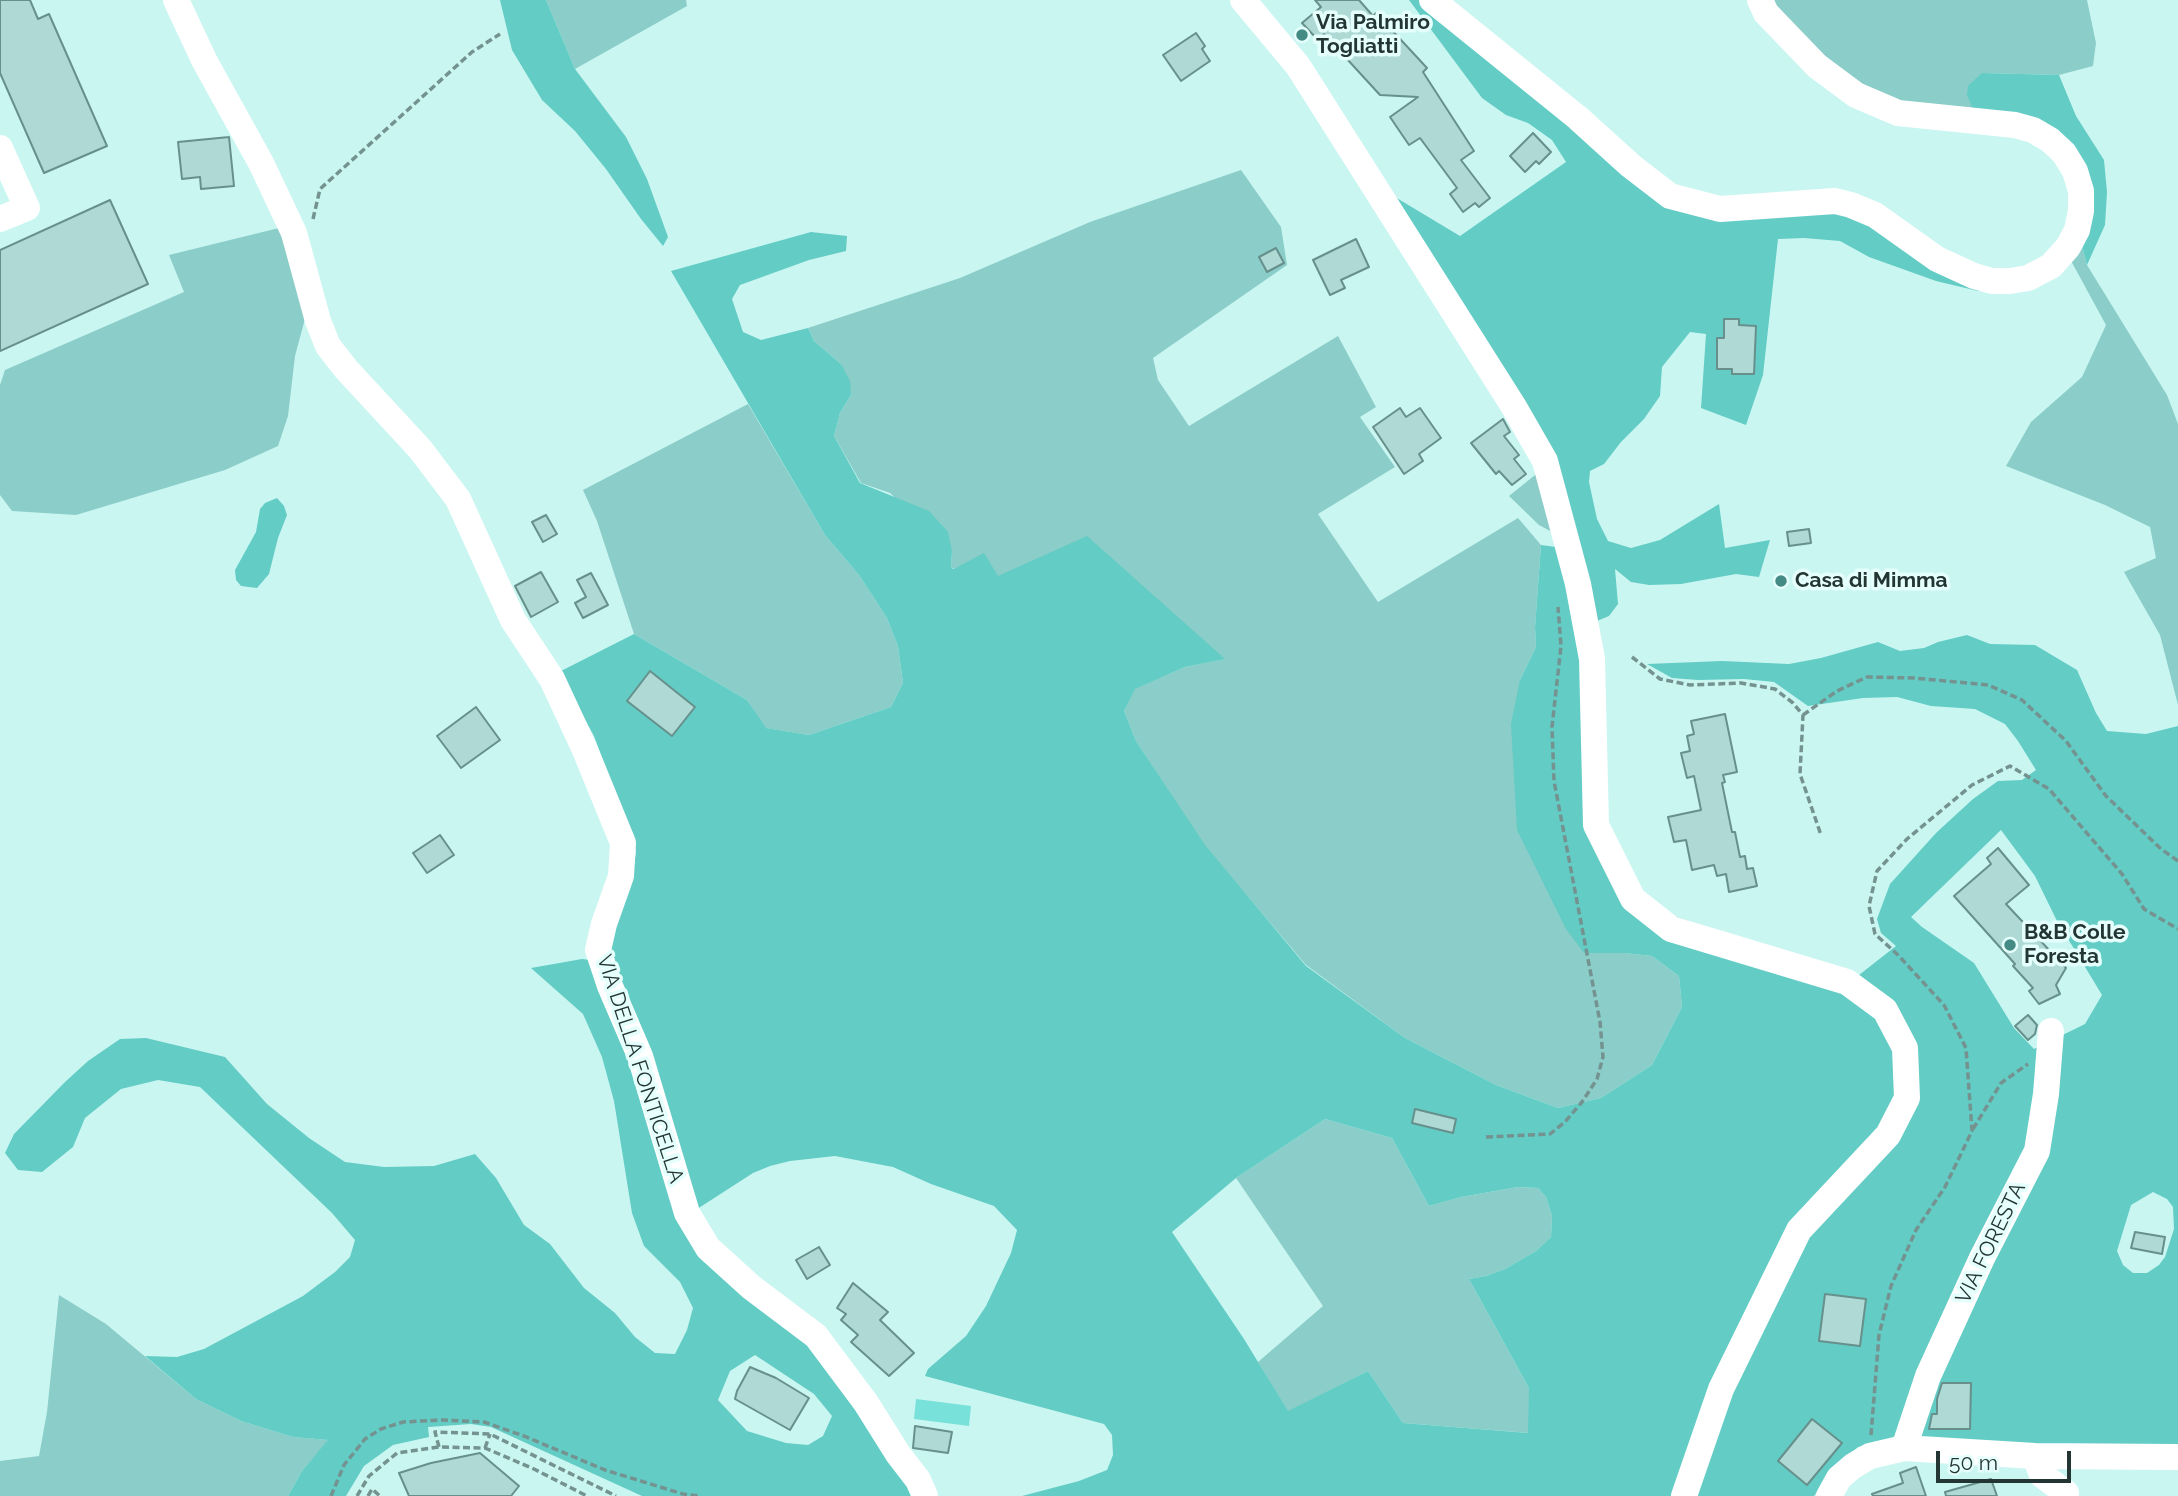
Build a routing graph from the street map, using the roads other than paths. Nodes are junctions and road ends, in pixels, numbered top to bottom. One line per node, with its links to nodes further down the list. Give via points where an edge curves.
1 (176, 0): 12 (street, VIA DELLA FONTICELLA, via 294,233 328,346 458,499 513,620 552,679 595,773 623,843 621,876 598,950 640,1056 687,1213 708,1248 816,1336 866,1403)
2 (1243, 0): 13 (street, via 1298,66 1545,461 1578,584 1592,659 1596,825 1633,899 1671,929 1847,982 1885,1010 1905,1048 1907,1098 1888,1135 1799,1230 1721,1389)
3 (1432, 0): 4 (street, via 1670,196 1720,209 1835,201 1852,205 1875,215 1937,259 1992,281 2028,278 2051,265 2068,247 2077,230 2081,191 2075,171 2050,140 2015,125 1898,113 1856,95 1817,66 1766,13)
4 (1760, 0)
5 (0, 148): 6 (street, via 27,208)
6 (0, 219)
7 (2051, 1039): 8 (street, VIA FORESTA, via 2037,1151 1928,1376)
8 (1904, 1448): 9 (street); 14 (street, via 1870,1456 1853,1466)
9 (2035, 1456): 10 (street); 11 (street, via 2042,1475)
10 (2178, 1457)
11 (2066, 1493)
12 (925, 1496)
13 (1684, 1496)
14 (1829, 1496)

